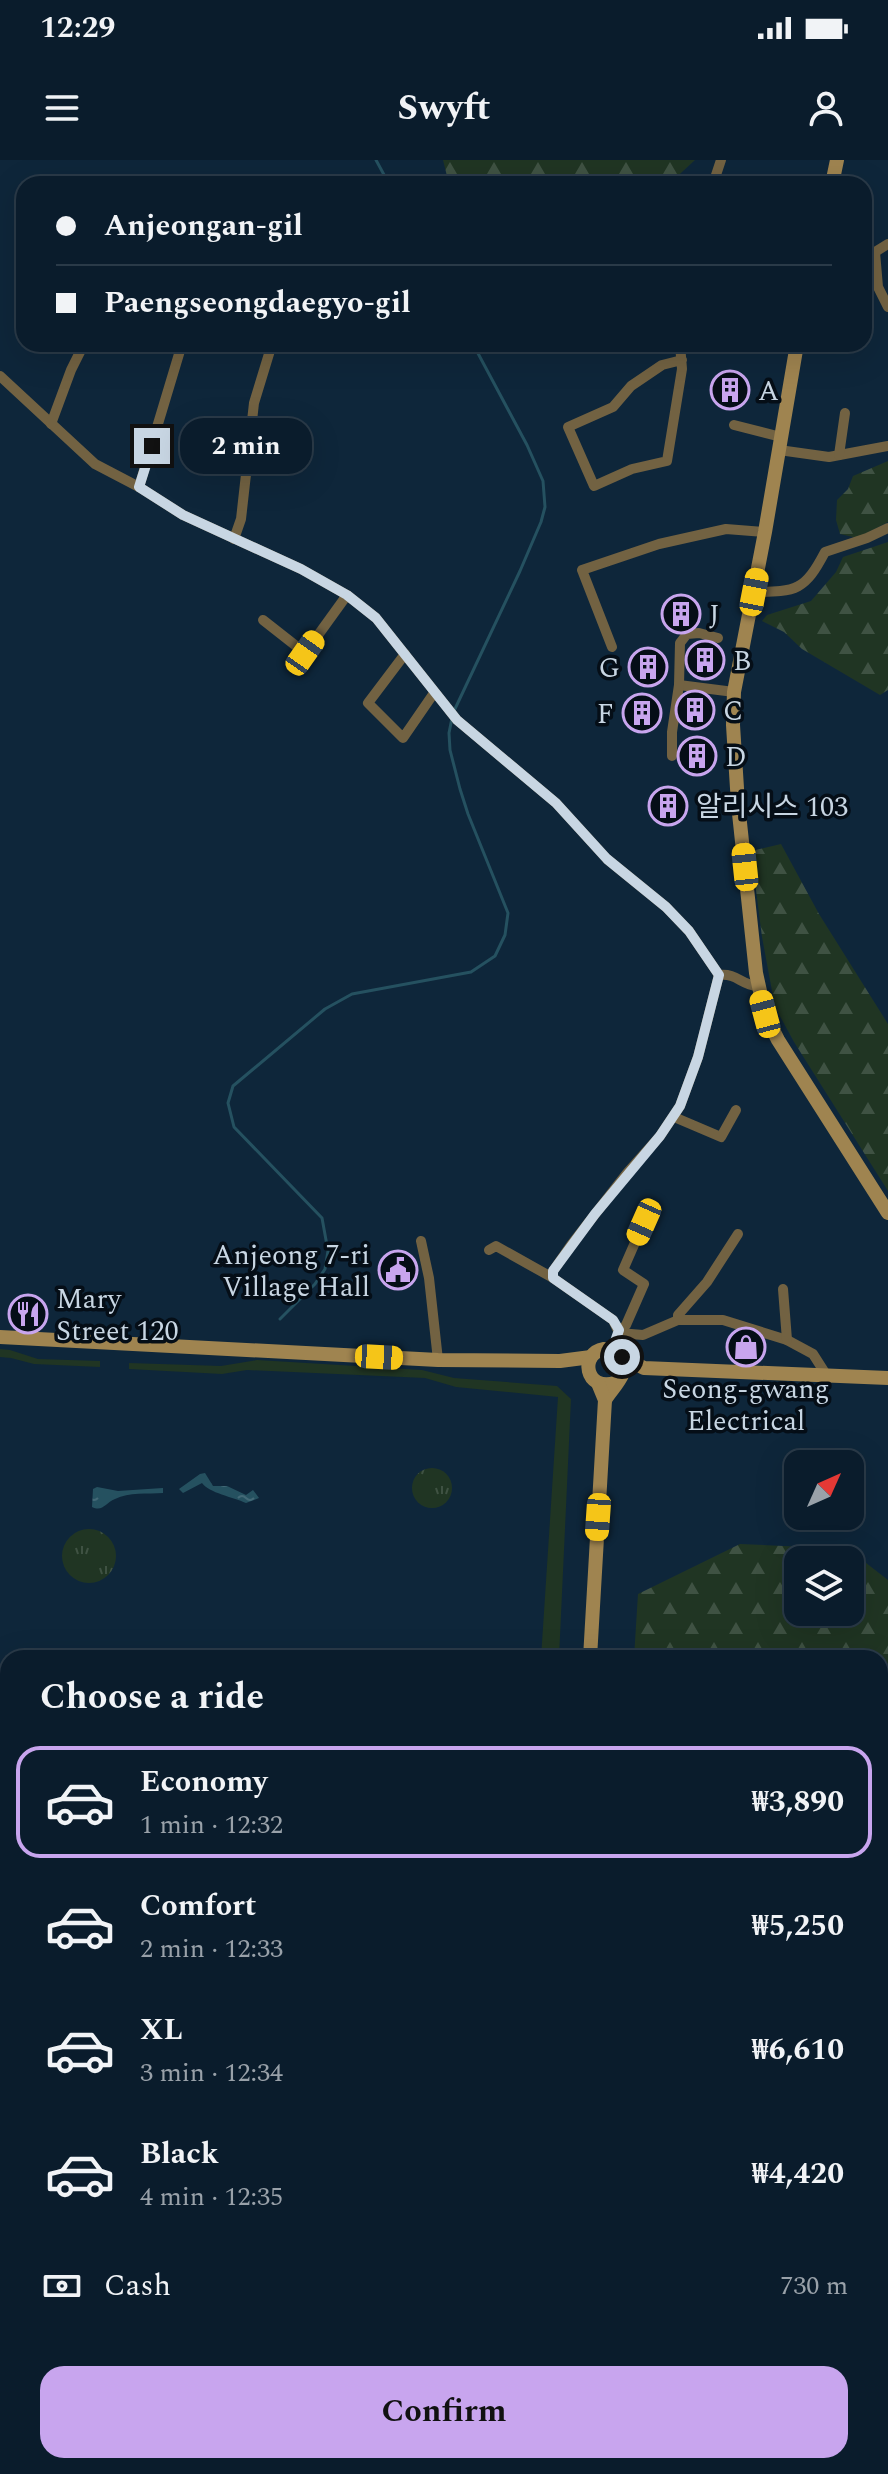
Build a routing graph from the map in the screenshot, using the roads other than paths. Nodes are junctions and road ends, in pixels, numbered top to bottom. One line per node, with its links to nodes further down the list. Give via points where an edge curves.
1 (872, 261): 2 (street)
2 (888, 307)
3 (80, 352): 11 (street)
4 (180, 352): 16 (street)
5 (270, 352): 19 (street, via 254,403 241,519)
6 (681, 352): 8 (street)
7 (796, 352): 13 (street)
8 (682, 360): 8 (street, via 667,461 594,486 568,427 613,407 631,386 662,365)
9 (0, 376): 11 (street)
10 (845, 413): 15 (street)
11 (51, 424): 16 (street, via 95,464)
12 (734, 425): 13 (street)
13 (780, 444): 15 (street, via 824,457); 18 (street)
14 (888, 446): 15 (street)
15 (839, 455)
16 (139, 487): 19 (street)
17 (888, 528): 20 (street, via 825,552 802,586)
18 (765, 532): 20 (street); 24 (street, via 726,529 582,570)
19 (234, 539): 21 (street)
20 (754, 592): 29 (street)
21 (347, 595): 25 (street); 26 (street, via 376,618)
22 (263, 620): 25 (street)
23 (718, 638): 28 (street, via 687,634 680,643)
24 (612, 647)
25 (305, 653): 27 (street)
26 (405, 654): 30 (street); 30 (street, via 368,703 403,738)
27 (295, 667)
28 (679, 685): 29 (street); 31 (street)
29 (734, 692): 33 (street, via 738,804)
30 (434, 693): 32 (street, via 454,717 556,803 607,859 666,907)
31 (672, 756)
32 (719, 975): 33 (street, via 735,975); 35 (street, via 698,1057)
33 (758, 986): 36 (street, via 778,1040)
34 (736, 1110): 35 (street, via 721,1137)
35 (674, 1117): 41 (street, via 571,1245)
36 (888, 1213)
37 (644, 1222): 44 (street, via 623,1270 644,1284)
38 (738, 1234): 43 (street)
39 (421, 1241): 49 (street)
40 (489, 1250): 41 (street, via 496,1246)
41 (553, 1278): 44 (street, via 613,1320)
42 (783, 1289): 46 (street)
43 (678, 1320): 44 (street, via 643,1335); 46 (street, via 723,1320)
44 (619, 1332): 47 (street)
45 (0, 1337): 49 (street)
46 (787, 1340): 52 (street, via 813,1354)
47 (617, 1354): 48 (street, via 601,1350); 51 (street); 55 (street, via 624,1363)
48 (591, 1357): 50 (street); 54 (street, via 588,1369)
49 (438, 1360): 50 (street)
50 (560, 1361): 54 (street)
51 (644, 1368): 52 (street); 55 (street)
52 (827, 1376): 53 (street)
53 (888, 1378)
54 (594, 1379): 55 (street, via 603,1385); 56 (street)
55 (619, 1379): 56 (street)
56 (605, 1400): 57 (street)
57 (590, 1650)

